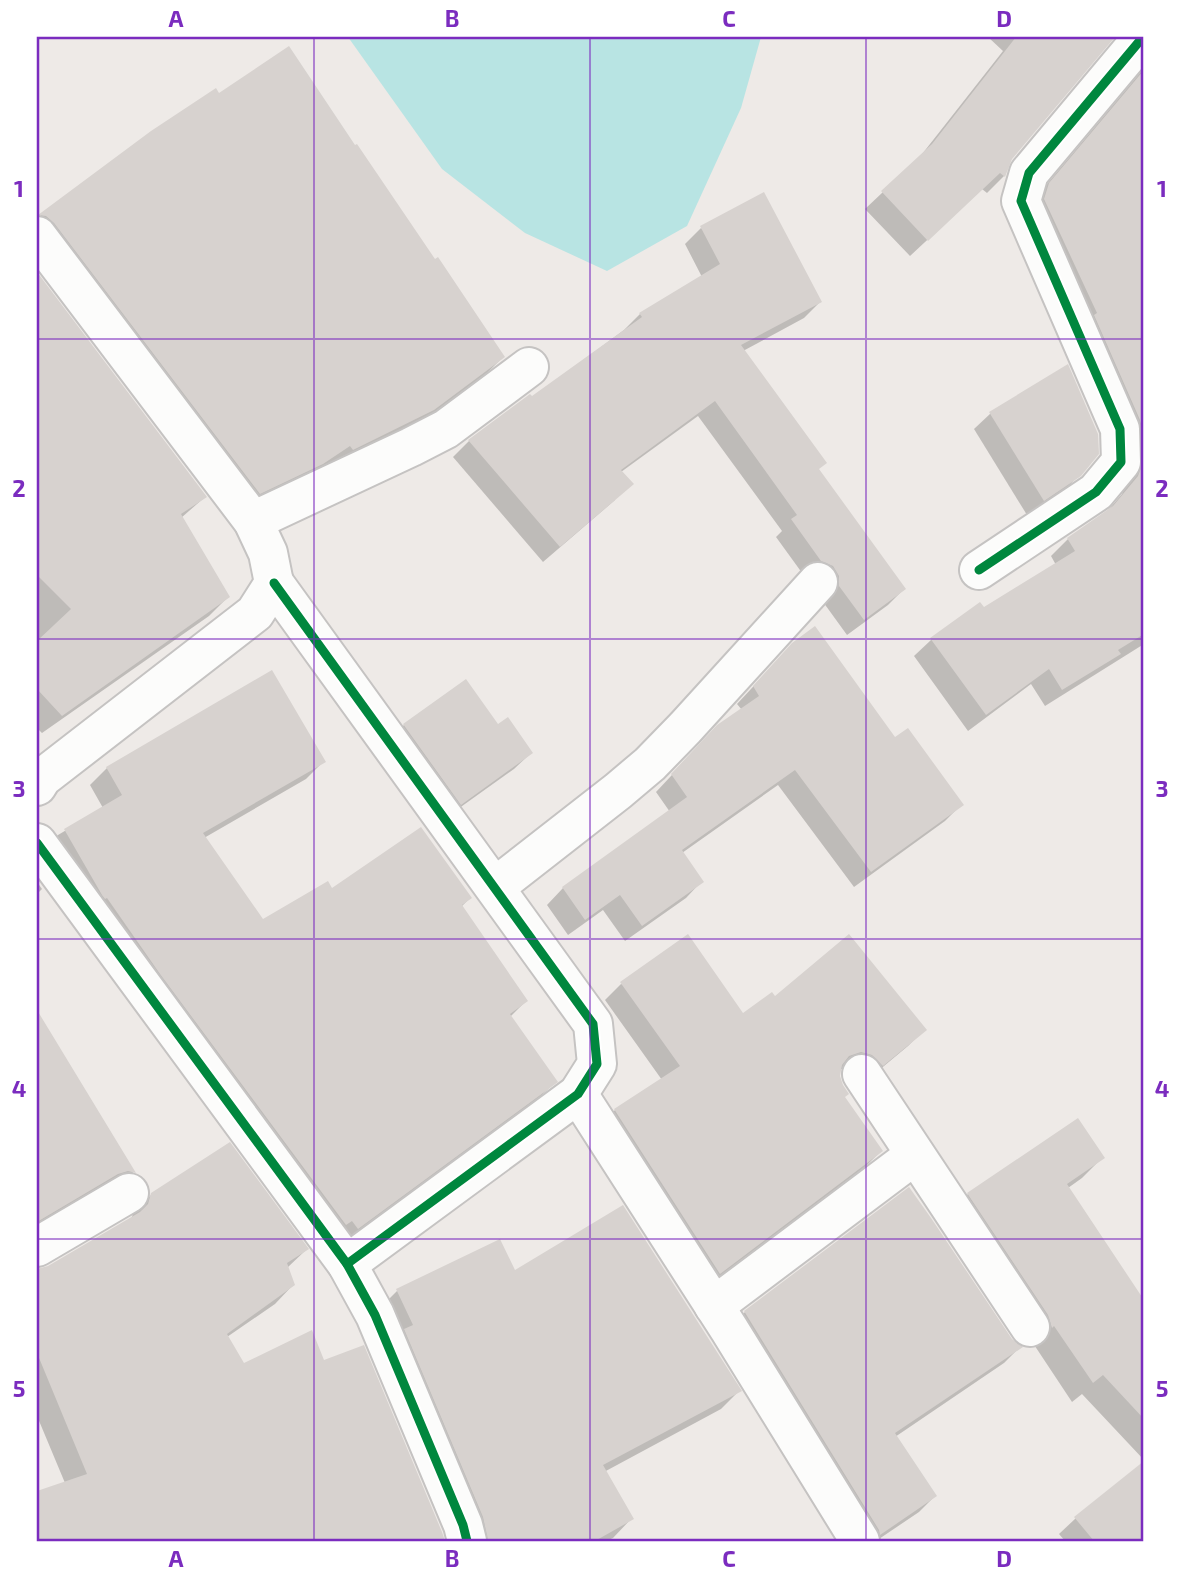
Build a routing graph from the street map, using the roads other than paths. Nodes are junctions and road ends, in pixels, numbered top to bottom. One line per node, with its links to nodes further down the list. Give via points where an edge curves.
1 (1143, 37): 5 (street, via 1029,173 1021,201 1120,429 1121,462 1096,492)
2 (37, 236): 4 (street)
3 (529, 367): 4 (street, via 446,429)
4 (253, 521): 7 (street, via 268,553)
5 (979, 570)
6 (818, 582): 10 (street, via 650,764)
7 (274, 583): 8 (street, via 255,613); 10 (street)
8 (37, 786)
9 (37, 843): 16 (street)
10 (495, 887): 12 (street, via 593,1024 597,1064)
11 (862, 1074): 13 (street)
12 (578, 1094): 16 (street); 17 (street)
13 (915, 1155): 17 (street); 18 (street)
14 (130, 1193): 15 (street)
15 (37, 1247)
16 (347, 1264): 19 (street, via 375,1315)
17 (714, 1306): 20 (street)
18 (1030, 1327)
19 (467, 1541)
20 (860, 1541)

